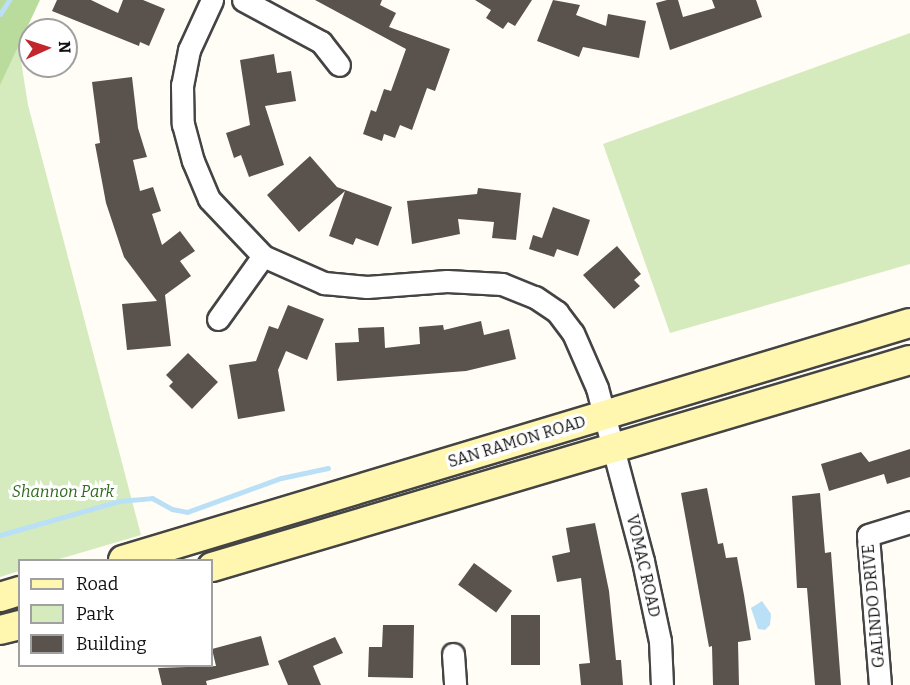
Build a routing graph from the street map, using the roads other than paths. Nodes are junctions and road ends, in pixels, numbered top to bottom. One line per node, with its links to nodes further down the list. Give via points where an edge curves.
1 (212, 0): 4 (street, via 189,50 182,85 183,124 209,199)
2 (243, 0): 3 (street, via 321,42)
3 (339, 65)
4 (263, 256): 5 (street); 8 (street, VOMAC ROAD, via 324,283 367,287 447,281 502,284 535,297 557,312 573,333)
5 (218, 319)
6 (910, 323): 8 (main road, SAN RAMON ROAD)
7 (910, 360): 9 (main road, SAN RAMON ROAD)
8 (604, 415): 9 (street, VOMAC ROAD); 11 (main road, SAN RAMON ROAD)
9 (614, 450): 12 (main road, SAN RAMON ROAD); 19 (street, VOMAC ROAD, via 660,641)
10 (910, 522): 20 (street, GALINDO DRIVE, via 868,535)
11 (130, 559)
12 (213, 567)
13 (18, 592): 14 (main road)
14 (0, 597)
15 (18, 626): 16 (main road)
16 (0, 630)
17 (453, 654): 18 (street)
18 (455, 685)
19 (662, 685)
20 (880, 685)

